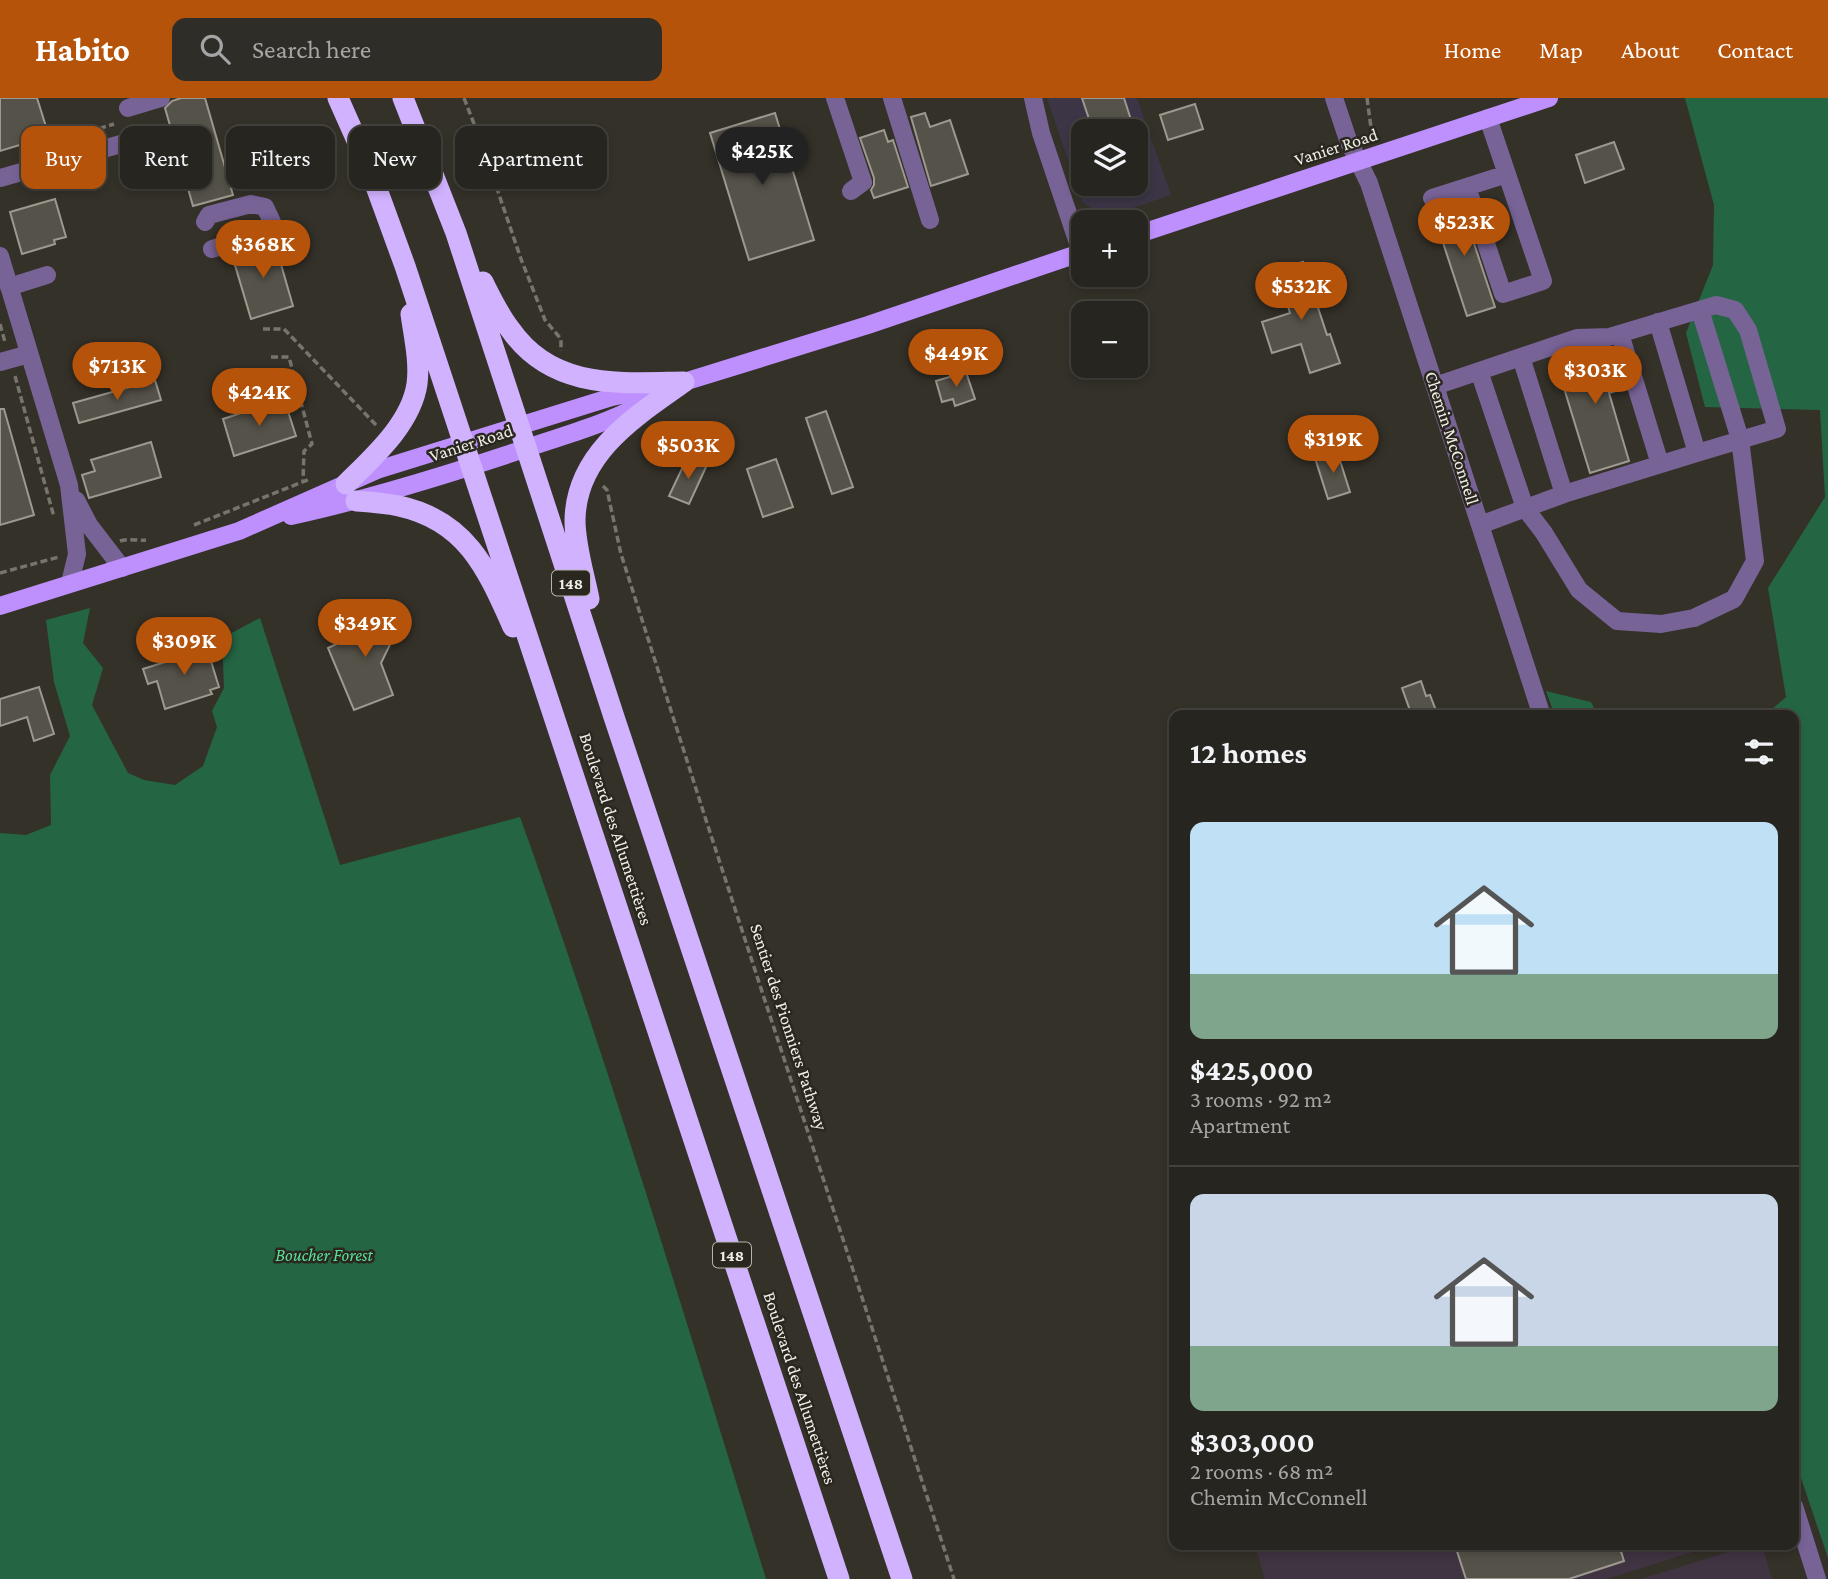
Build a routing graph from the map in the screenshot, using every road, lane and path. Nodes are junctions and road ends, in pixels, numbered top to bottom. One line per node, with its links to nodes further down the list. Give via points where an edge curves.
1 (161, 98): 11 (street)
2 (338, 98): 29 (highway, Boulevard des Allumettières / 148)
3 (403, 98): 25 (highway, Boulevard des Allumettières / 148)
4 (464, 98): 37 (path, via 545,320 561,340)
5 (835, 98): 19 (street, via 863,182)
6 (891, 98): 21 (street)
7 (1033, 98): 22 (street)
8 (1334, 98): 15 (street, Chemin McConnell)
9 (1367, 98): 13 (path)
10 (1549, 98): 12 (main road, Vanier Road)
11 (128, 108)
12 (1489, 118): 15 (main road, Vanier Road); 16 (street)
13 (1372, 135)
14 (120, 144): 17 (street)
15 (1358, 162): 24 (main road, Vanier Road); 44 (street, Chemin McConnell, via 1370,183)
16 (1507, 174): 18 (street); 18 (street, via 1543,281 1503,294)
17 (0, 178)
18 (1467, 187): 20 (street)
19 (851, 191)
20 (1432, 198)
21 (930, 220)
22 (1071, 220)
23 (205, 222): 26 (street, via 209,215 251,204 265,207 272,222 266,232)
24 (1148, 231)
25 (456, 233): 43 (highway, via 509,328 532,354 574,376 607,383); 45 (highway, Boulevard des Allumettières / 148)
26 (212, 249)
27 (0, 256): 31 (street)
28 (1071, 256): 43 (main road, Vanier Road)
29 (405, 266): 48 (highway, Boulevard des Allumettières / 148); 57 (highway, via 418,368 415,391 393,436)
30 (47, 275): 31 (street)
31 (9, 286): 38 (street)
32 (1700, 310): 33 (street); 47 (street); 47 (street, via 1716,305 1735,310 1748,330 1777,429)
33 (1658, 322): 36 (street); 50 (street)
34 (0, 324): 41 (path)
35 (263, 329): 46 (path, via 284,329)
36 (1620, 334): 40 (street, via 1577,338); 51 (street)
37 (561, 351)
38 (29, 354): 41 (street); 56 (street)
39 (271, 357): 54 (path, via 289,357 312,444 304,451)
40 (1521, 357): 42 (street); 58 (street)
41 (7, 360): 62 (path)
42 (1479, 371): 44 (street); 59 (street)
43 (684, 382): 45 (main road, Vanier Road); 49 (main road, Vanier Road, via 617,418); 72 (highway, via 625,424 608,442 586,475 577,503 577,540)
44 (1435, 386): 60 (street, Chemin McConnell)
45 (520, 424): 48 (main road, Vanier Road); 49 (highway, Boulevard des Allumettières / 148)
46 (381, 429)
47 (1740, 439): 50 (street); 59 (street, via 1755,561 1734,599 1694,618 1661,625 1617,621 1578,590)
48 (465, 442): 52 (highway, Boulevard des Allumettières / 148); 57 (main road, Vanier Road, via 377,470)
49 (528, 447): 52 (main road, Vanier Road); 72 (highway, Boulevard des Allumettières / 148)
50 (1697, 453): 51 (street)
51 (1660, 464): 58 (street)
52 (472, 466): 57 (main road, Vanier Road); 73 (highway, Boulevard des Allumettières / 148)
53 (312, 478): 54 (path)
54 (303, 481): 61 (path)
55 (600, 484): 77 (path, Sentier des Pionniers Pathway, via 607,490 621,554)
56 (69, 485): 64 (street); 65 (street)
57 (351, 492): 67 (main road, Vanier Road); 73 (highway, via 420,513 456,532 471,547 498,592)
58 (1564, 494): 59 (street)
59 (1525, 508): 60 (street)
60 (1480, 525): 71 (street, Chemin McConnell)
61 (189, 527)
62 (57, 528)
63 (150, 540): 64 (path, via 126,538)
64 (105, 546): 67 (street)
65 (68, 551): 66 (path); 66 (path); 69 (street)
66 (59, 557): 68 (path)
67 (122, 568): 69 (main road, Vanier Road)
68 (0, 573)
69 (70, 583): 70 (main road, Vanier Road)
70 (0, 606)
71 (1540, 710)
72 (615, 720): 76 (highway, Boulevard des Allumettières / 148)
73 (560, 730): 75 (highway, Boulevard des Allumettières / 148)
74 (1799, 1522): 78 (street)
75 (839, 1579)
76 (902, 1579)
77 (954, 1579)
78 (1817, 1579)

